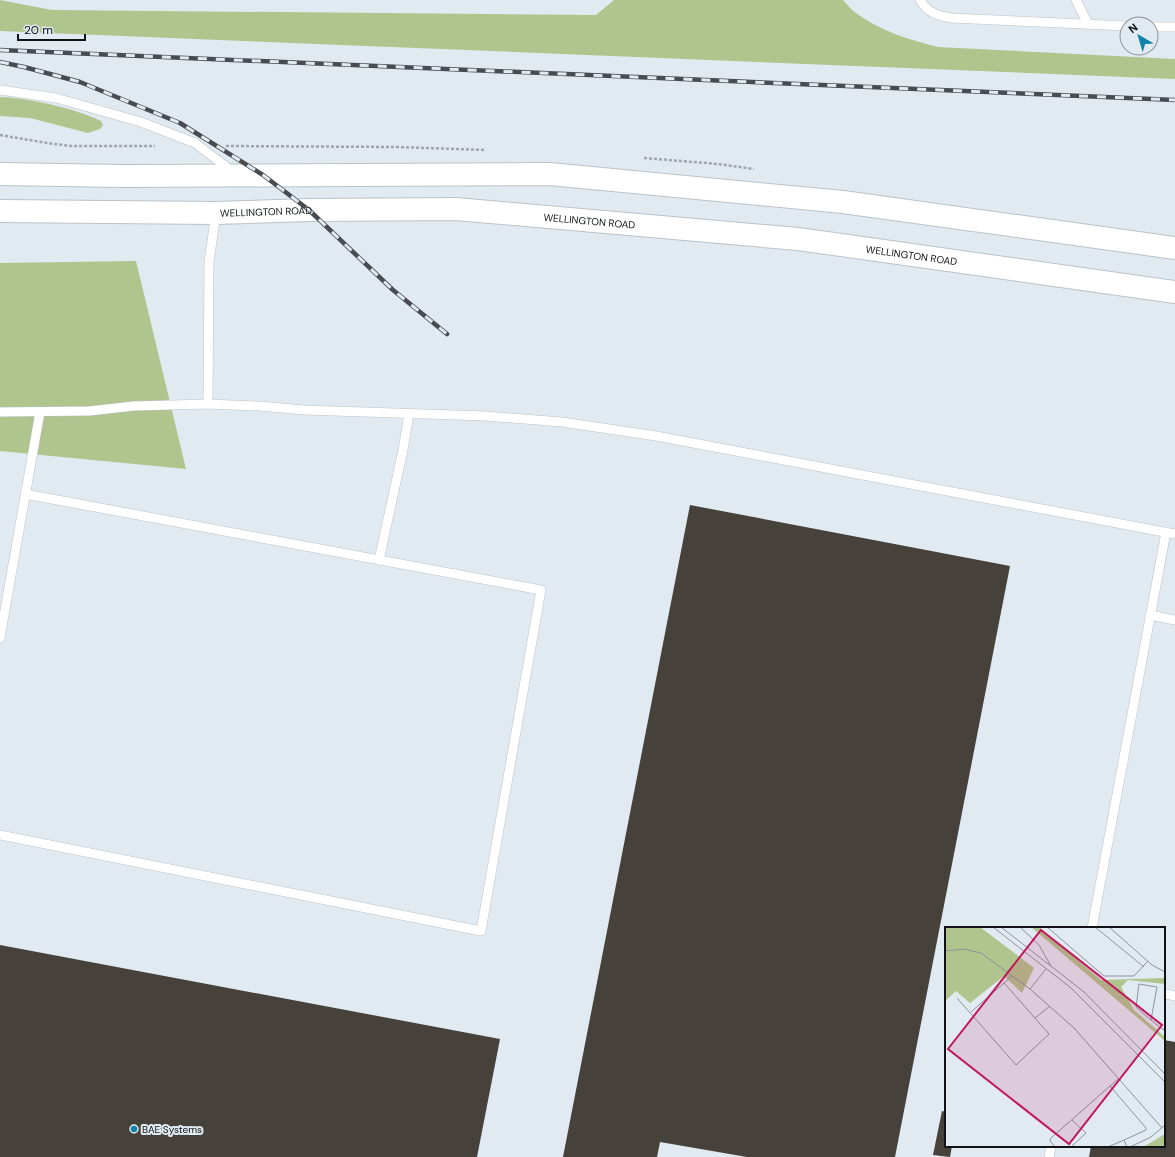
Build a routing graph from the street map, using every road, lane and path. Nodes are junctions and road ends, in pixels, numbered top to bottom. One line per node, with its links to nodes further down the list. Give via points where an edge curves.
1 (920, 0): 3 (lane, via 925,8 937,15 951,18)
2 (1076, 0): 3 (lane)
3 (1088, 24): 4 (lane)
4 (1119, 26)
5 (1159, 26): 6 (lane)
6 (1175, 27)
7 (0, 90): 9 (lane, via 56,98 141,122 195,143)
8 (0, 174): 9 (main road)
9 (238, 176): 12 (main road, via 550,174 843,202)
10 (0, 211): 11 (main road, WELLINGTON ROAD)
11 (216, 213): 13 (main road, WELLINGTON ROAD, via 456,209 798,239); 14 (lane, via 210,262)
12 (1175, 248)
13 (1175, 292)
14 (208, 404): 16 (lane); 17 (lane)
15 (0, 412): 16 (lane)
16 (40, 412): 18 (lane)
17 (409, 414): 19 (lane, via 486,416 562,422 656,436); 20 (lane)
18 (25, 494): 20 (lane); 23 (lane)
19 (1170, 533): 21 (lane)
20 (379, 560): 24 (lane, via 541,590 481,931)
21 (1150, 615): 22 (lane); 25 (lane)
22 (1175, 620)
23 (0, 638)
24 (0, 835)
25 (1092, 927)
26 (1165, 994): 27 (lane)
27 (1175, 996)
28 (1051, 1147): 29 (lane)
29 (1049, 1157)

